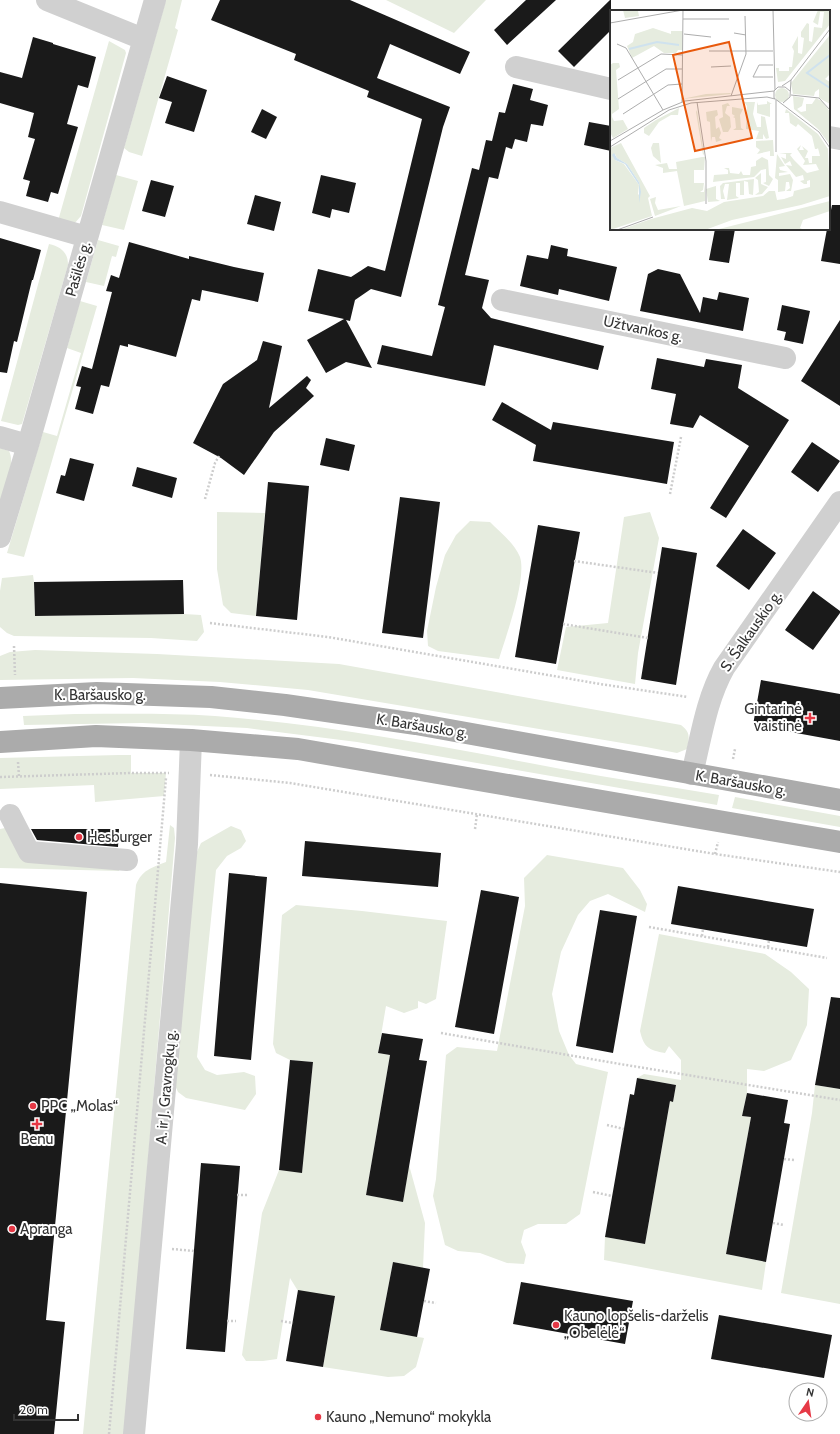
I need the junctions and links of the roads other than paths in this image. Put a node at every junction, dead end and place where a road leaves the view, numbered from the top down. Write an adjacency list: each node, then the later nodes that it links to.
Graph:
1 (47, 0): 3 (street)
2 (155, 0): 3 (street, Pašilės g.)
3 (144, 39): 9 (street, Pašilės g.)
4 (516, 67): 5 (street)
5 (610, 89)
6 (830, 137): 7 (street)
7 (840, 140)
8 (0, 212): 9 (street)
9 (87, 237): 13 (street, Pašilės g.)
10 (502, 300): 11 (street, Užtvankos g.)
11 (785, 358)
12 (0, 437): 13 (street)
13 (28, 445): 15 (street, Pašilės g.)
14 (840, 502): 19 (street, S. Šalkauskio g.)
15 (0, 537)
16 (0, 698): 19 (main road, K. Baršausko g.)
17 (191, 740): 18 (main road); 22 (main road); 24 (street, A. ir J. Gravrogkų g.)
18 (0, 742)
19 (692, 774): 20 (main road, K. Baršausko g.)
20 (840, 800)
21 (10, 814): 23 (street)
22 (840, 842)
23 (127, 860)
24 (134, 1434)

